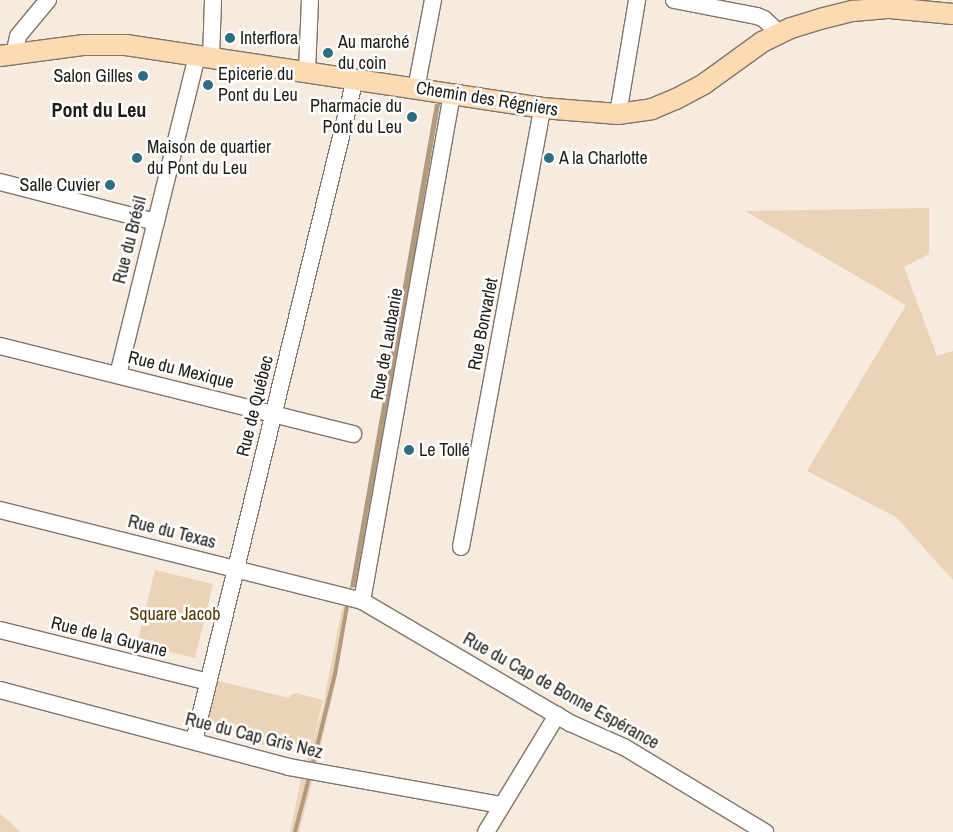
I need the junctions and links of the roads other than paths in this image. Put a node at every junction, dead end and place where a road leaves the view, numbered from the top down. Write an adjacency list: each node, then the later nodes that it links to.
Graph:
1 (48, 0): 9 (street)
2 (213, 0): 10 (street, Rue du Brésil)
3 (310, 0): 11 (street)
4 (433, 0): 13 (street)
5 (637, 0): 16 (street)
6 (674, 0): 8 (street)
7 (953, 14): 8 (main road, Chemin des Régniers)
8 (779, 33): 16 (main road, Chemin des Régniers)
9 (7, 55): 10 (main road, Chemin des Régniers)
10 (204, 57): 11 (main road, Chemin des Régniers); 18 (street, Rue du Brésil)
11 (307, 72): 12 (main road, Chemin des Régniers)
12 (355, 79): 13 (main road, Chemin des Régniers); 21 (street, Rue de Québec)
13 (416, 89): 14 (main road, Chemin des Régniers)
14 (452, 94): 15 (main road, Chemin des Régniers); 27 (street, Rue de Laubanie)
15 (542, 108): 16 (main road, Chemin des Régniers); 24 (street, Rue Bonvarlet)
16 (618, 114)
17 (0, 182): 18 (street)
18 (156, 222): 20 (street, Rue du Brésil)
19 (0, 346): 20 (street, Rue du Mexique)
20 (118, 375): 21 (street, Rue du Mexique)
21 (274, 414): 22 (street, Rue du Mexique); 25 (street, Rue de Québec)
22 (353, 434)
23 (0, 510): 25 (street, Rue du Texas)
24 (462, 547)
25 (236, 568): 26 (street, Rue du Texas); 29 (street, Rue de Québec)
26 (334, 592): 27 (street, Rue du Cap de Bonne Espérance)
27 (362, 600): 31 (street, Rue du Cap de Bonne Espérance)
28 (0, 630): 29 (street, Rue de la Guyane)
29 (209, 682): 32 (street, Rue de Québec)
30 (0, 690): 32 (street, Rue du Cap Gris Nez)
31 (557, 715): 33 (street); 35 (street, Rue du Cap de Bonne Espérance)
32 (194, 742): 33 (street, Rue du Cap Gris Nez)
33 (502, 806): 34 (street)
34 (486, 832)
35 (765, 832)

